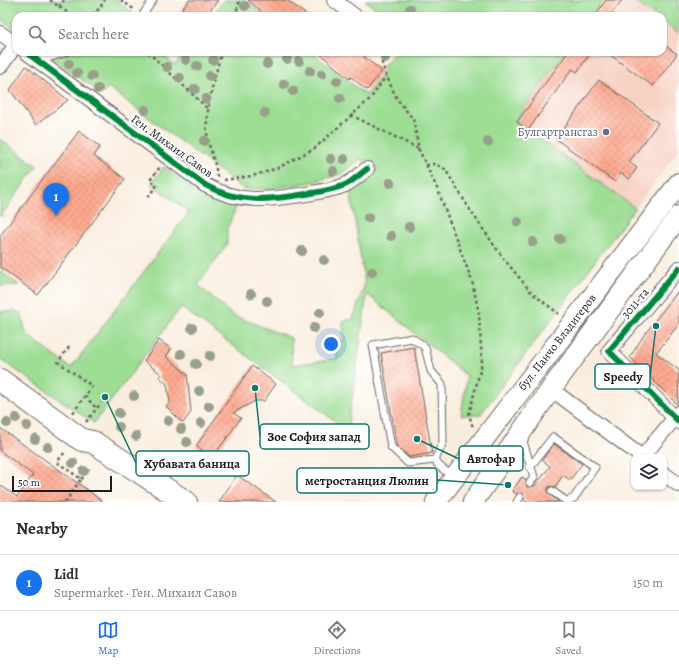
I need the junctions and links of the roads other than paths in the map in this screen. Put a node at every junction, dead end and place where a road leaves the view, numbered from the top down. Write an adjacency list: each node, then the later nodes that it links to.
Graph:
1 (153, 0): 3 (lane)
2 (334, 0): 4 (street)
3 (145, 12)
4 (350, 12)
5 (0, 33): 6 (street)
6 (12, 42)
7 (12, 50): 11 (street)
8 (31, 56): 10 (street, Ген. Михаил Савов)
9 (54, 56): 10 (lane)
10 (38, 61): 12 (street, Ген. Михаил Савов)
11 (0, 66)
12 (367, 169)
13 (679, 183): 26 (main road, бул. Панчо Владигеров)
14 (679, 216): 17 (main road, бул. Панчо Владигеров)
15 (679, 268): 18 (street, 3011-та)
16 (0, 380): 20 (main road)
17 (551, 389): 19 (main road, бул. Панчо Владигеров); 21 (street)
18 (678, 417): 22 (street)
19 (521, 432): 24 (lane); 33 (main road, бул. Панчо Владигеров)
20 (78, 438): 30 (main road); 31 (main road)
21 (638, 454)
22 (645, 454)
23 (435, 460): 23 (lane); 26 (lane)
24 (530, 468): 27 (lane); 34 (lane)
25 (667, 476): 28 (street)
26 (453, 477): 32 (main road, бул. Панчо Владигеров)
27 (534, 480)
28 (679, 485)
29 (553, 493): 34 (lane)
30 (159, 502)
31 (186, 502)
32 (436, 502)
33 (473, 502)
34 (566, 502)

